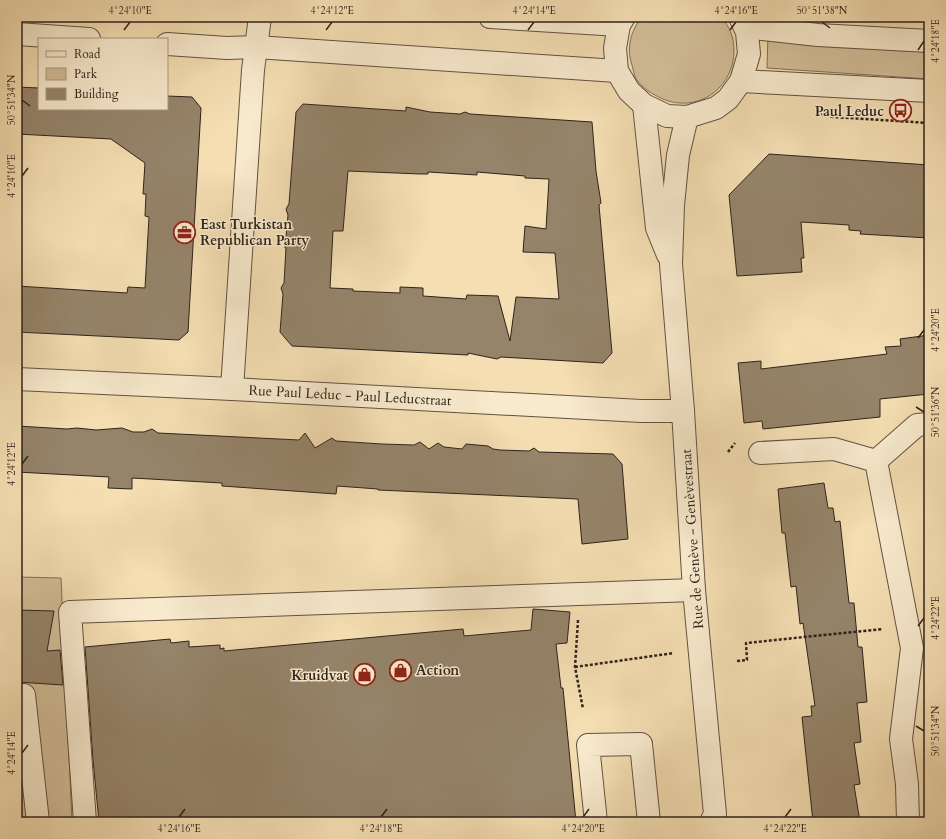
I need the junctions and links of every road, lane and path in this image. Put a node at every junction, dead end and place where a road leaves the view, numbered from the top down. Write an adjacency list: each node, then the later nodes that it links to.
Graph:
1 (260, 17): 9 (street)
2 (490, 17): 3 (street)
3 (621, 21): 10 (street)
4 (742, 22): 7 (street); 11 (street)
5 (17, 34): 6 (street)
6 (75, 38)
7 (929, 41)
8 (168, 44): 9 (street)
9 (256, 47): 10 (street); 17 (street)
10 (617, 70): 13 (street)
11 (741, 81): 12 (street); 14 (street)
12 (929, 91)
13 (644, 105): 14 (street); 15 (street, Rue de Genève - Genèvestraat)
14 (687, 117): 15 (street, Rue de Genève - Genèvestraat)
15 (671, 264): 18 (street, Rue de Genève - Genèvestraat)
16 (17, 379): 17 (street, Rue Paul Leduc - Paul Leducstraat)
17 (232, 389): 18 (street, Rue Paul Leduc - Paul Leducstraat)
18 (683, 411): 22 (street, Rue de Genève - Genèvestraat)
19 (929, 424): 21 (street)
20 (760, 453): 21 (street)
21 (876, 461): 24 (street)
22 (694, 590): 25 (street, Rue de Genève - Genèvestraat); 32 (street)
23 (578, 613): 27 (path)
24 (908, 627): 26 (path); 35 (street)
25 (700, 650): 27 (path); 30 (street, Rue de Genève - Genèvestraat)
26 (737, 661)
27 (575, 666): 29 (path)
28 (20, 695): 31 (street)
29 (583, 709)
30 (716, 819)
31 (38, 822)
32 (85, 822)
33 (596, 822): 34 (street)
34 (649, 822)
35 (908, 822)

